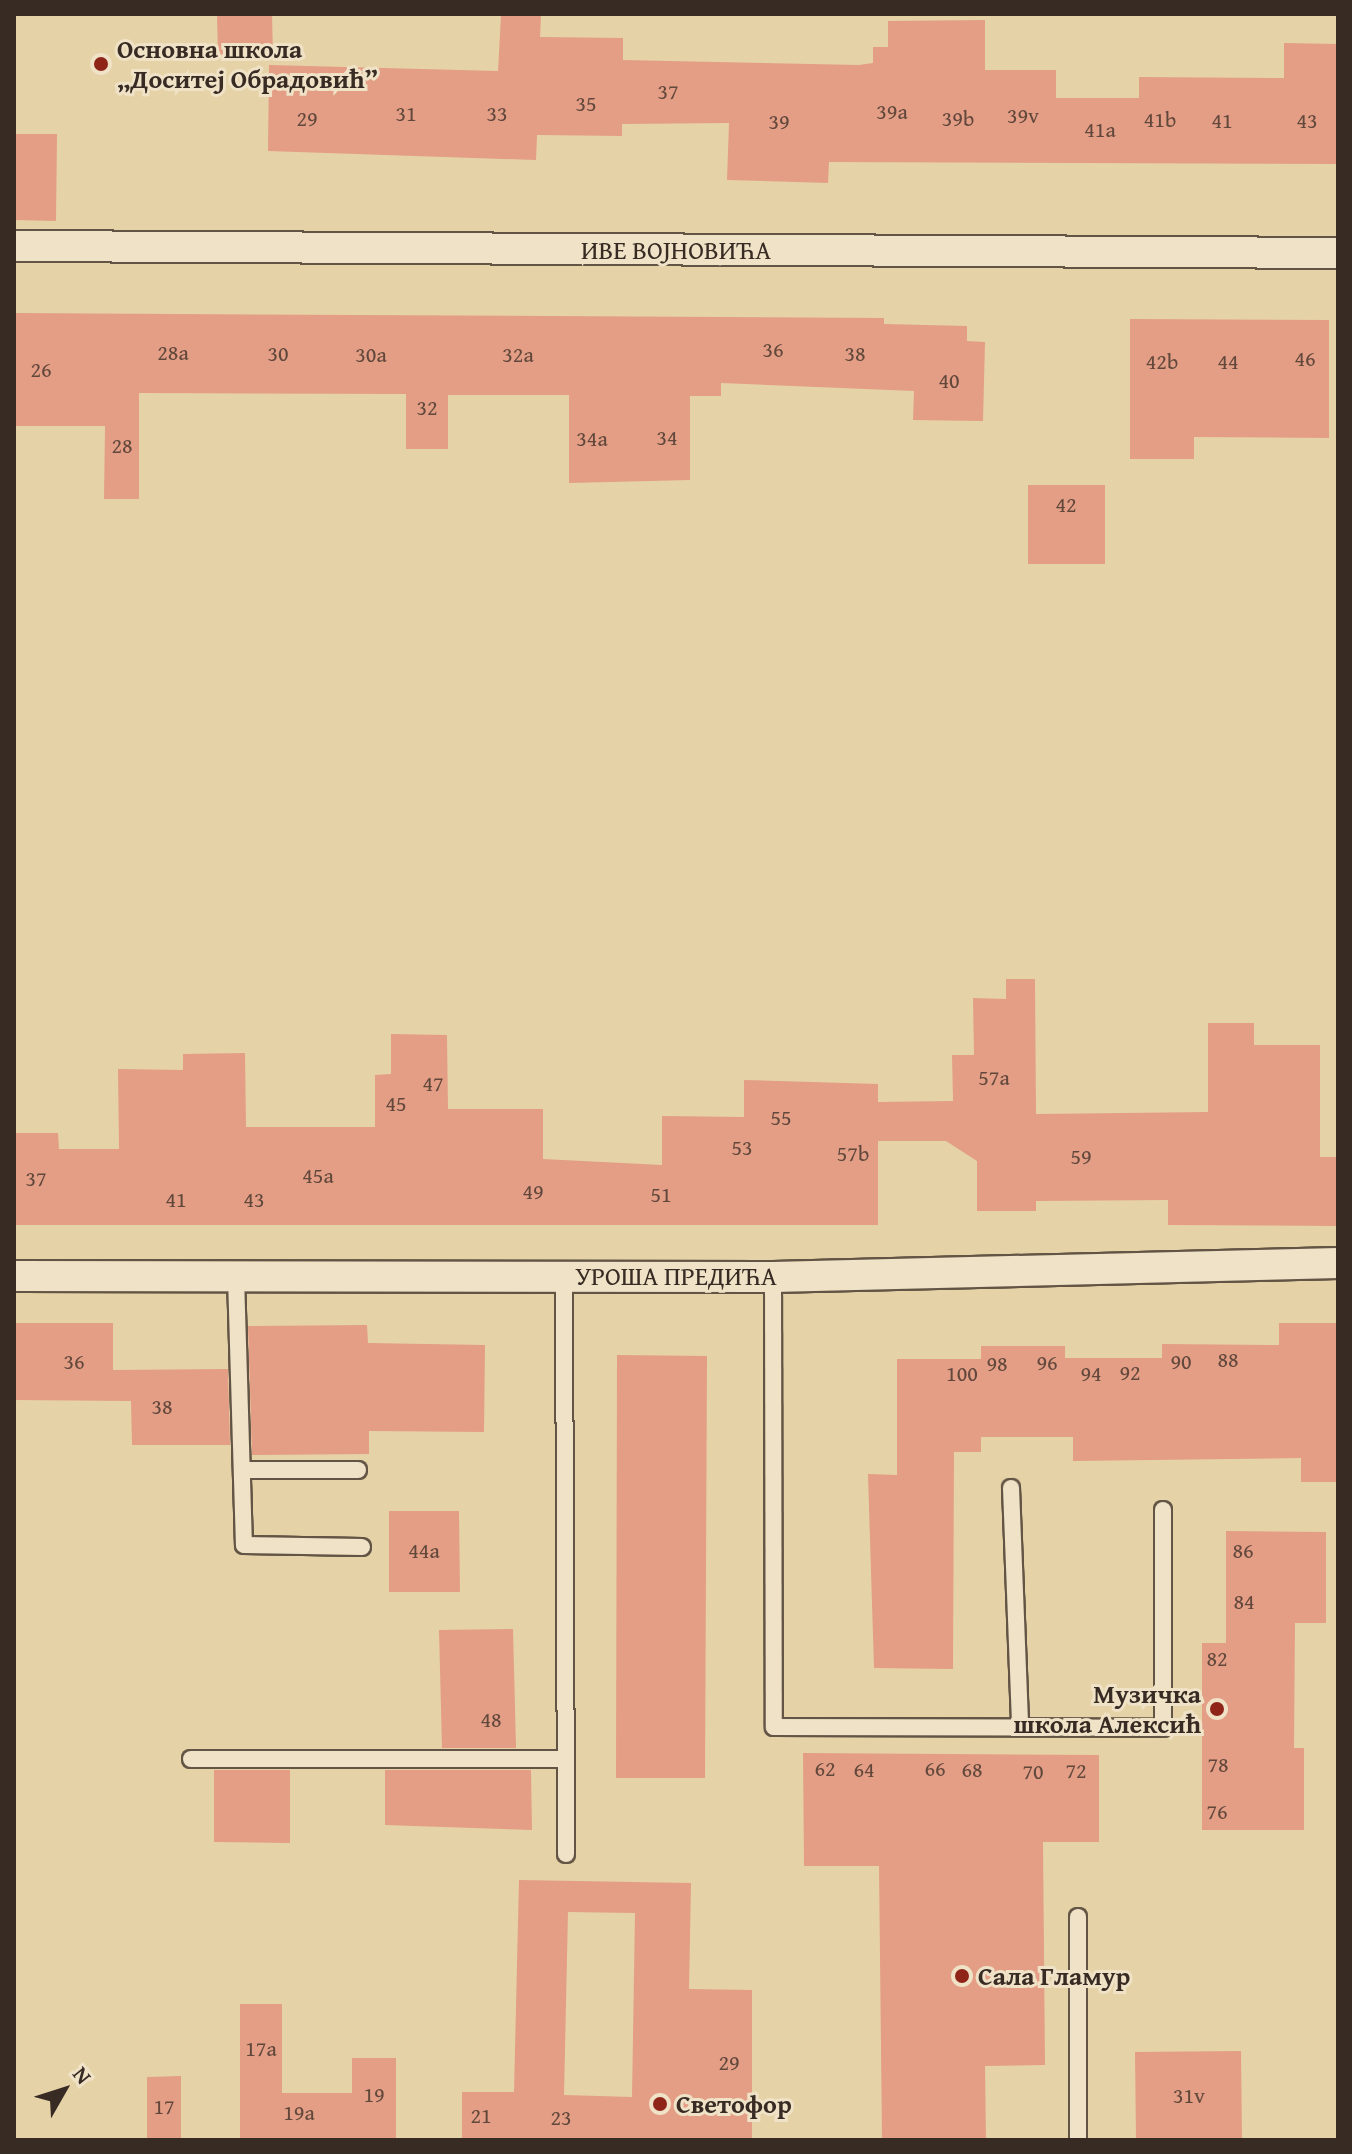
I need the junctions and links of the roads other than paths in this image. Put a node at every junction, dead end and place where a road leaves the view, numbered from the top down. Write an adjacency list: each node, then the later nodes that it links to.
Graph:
1 (14, 246): 2 (street, ИВЕ ВОЈНОВИЋА)
2 (1338, 253)
3 (1338, 1263): 7 (street, УРОША ПРЕДИЋА)
4 (14, 1276): 5 (street, УРОША ПРЕДИЋА)
5 (236, 1277): 6 (street, УРОША ПРЕДИЋА); 8 (lane)
6 (564, 1277): 7 (street, УРОША ПРЕДИЋА); 15 (lane)
7 (773, 1277): 13 (lane)
8 (242, 1470): 9 (lane); 12 (lane)
9 (358, 1470)
10 (1011, 1488): 13 (lane)
11 (1163, 1510): 13 (lane)
12 (362, 1547)
13 (1020, 1725)
14 (191, 1759): 15 (lane)
15 (566, 1759): 16 (lane)
16 (566, 1854)
17 (1078, 1917): 18 (lane)
18 (1078, 2140)

